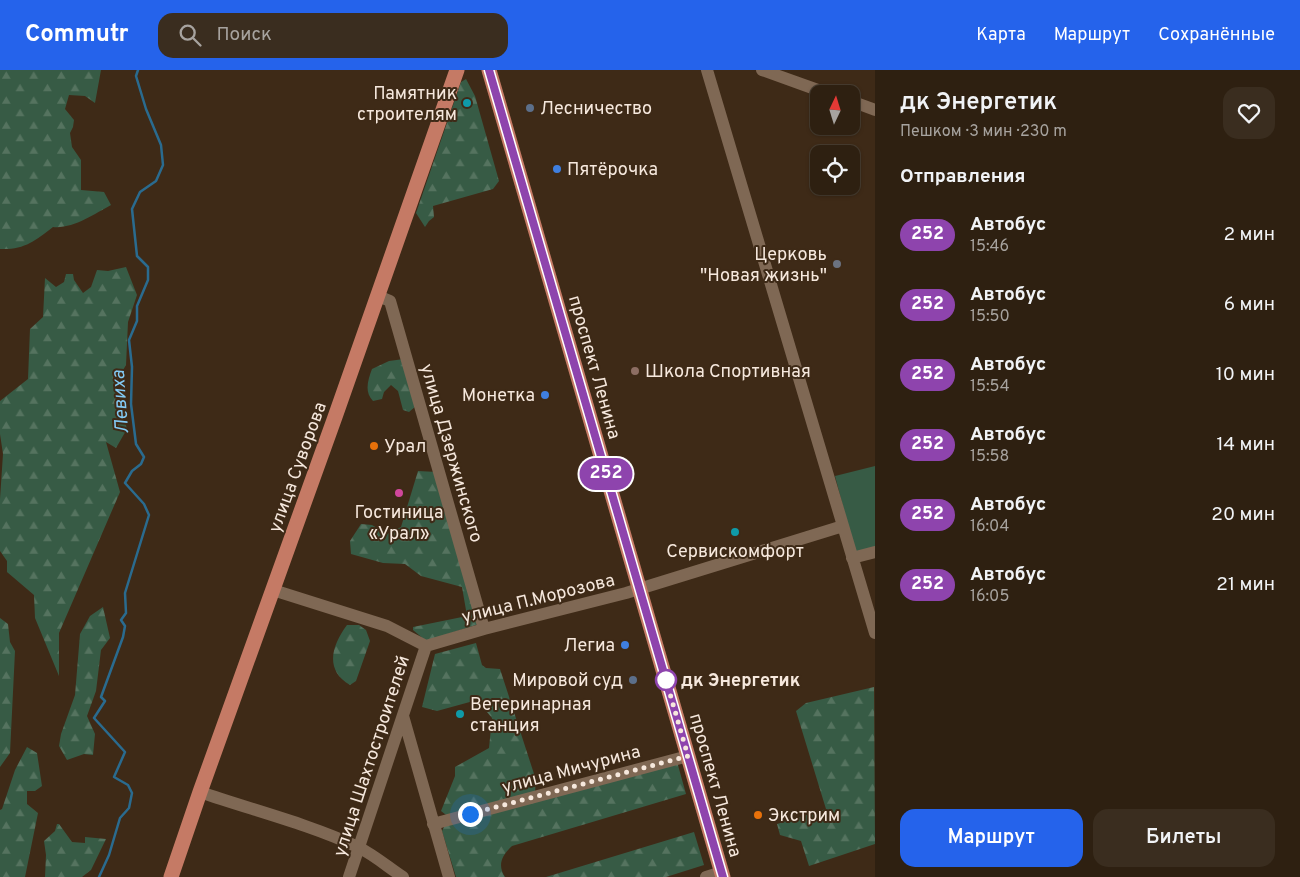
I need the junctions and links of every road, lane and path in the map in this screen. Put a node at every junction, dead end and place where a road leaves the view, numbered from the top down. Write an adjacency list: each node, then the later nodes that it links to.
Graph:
1 (457, 70): 8 (main road, улица Суворова)
2 (488, 70): 12 (main road, проспект Ленина)
3 (707, 70): 9 (street)
4 (762, 70): 5 (street)
5 (810, 87)
6 (860, 105): 7 (street)
7 (875, 110)
8 (378, 296): 13 (main road, улица Суворова); 14 (street, улица Дзержинского)
9 (843, 526): 11 (street); 12 (street, улица П.Морозова)
10 (875, 552): 11 (street)
11 (852, 558): 15 (street)
12 (640, 589): 14 (street, улица П.Морозова); 18 (main road, проспект Ленина)
13 (273, 590): 16 (street); 19 (main road, улица Суворова)
14 (484, 629): 16 (street, улица П.Морозова)
15 (875, 633)
16 (426, 646): 17 (street, улица Шахтостроителей)
17 (403, 716): 20 (street); 21 (street, улица Шахтостроителей)
18 (688, 756): 20 (street, улица Мичурина); 22 (main road, проспект Ленина)
19 (200, 792): 21 (street); 23 (main road, улица Суворова)
20 (433, 824): 26 (street)
21 (360, 848): 24 (street, улица Шахтостроителей); 25 (street)
22 (723, 875): 27 (street)
23 (171, 877)
24 (349, 877)
25 (403, 877)
26 (449, 877)
27 (706, 877)

